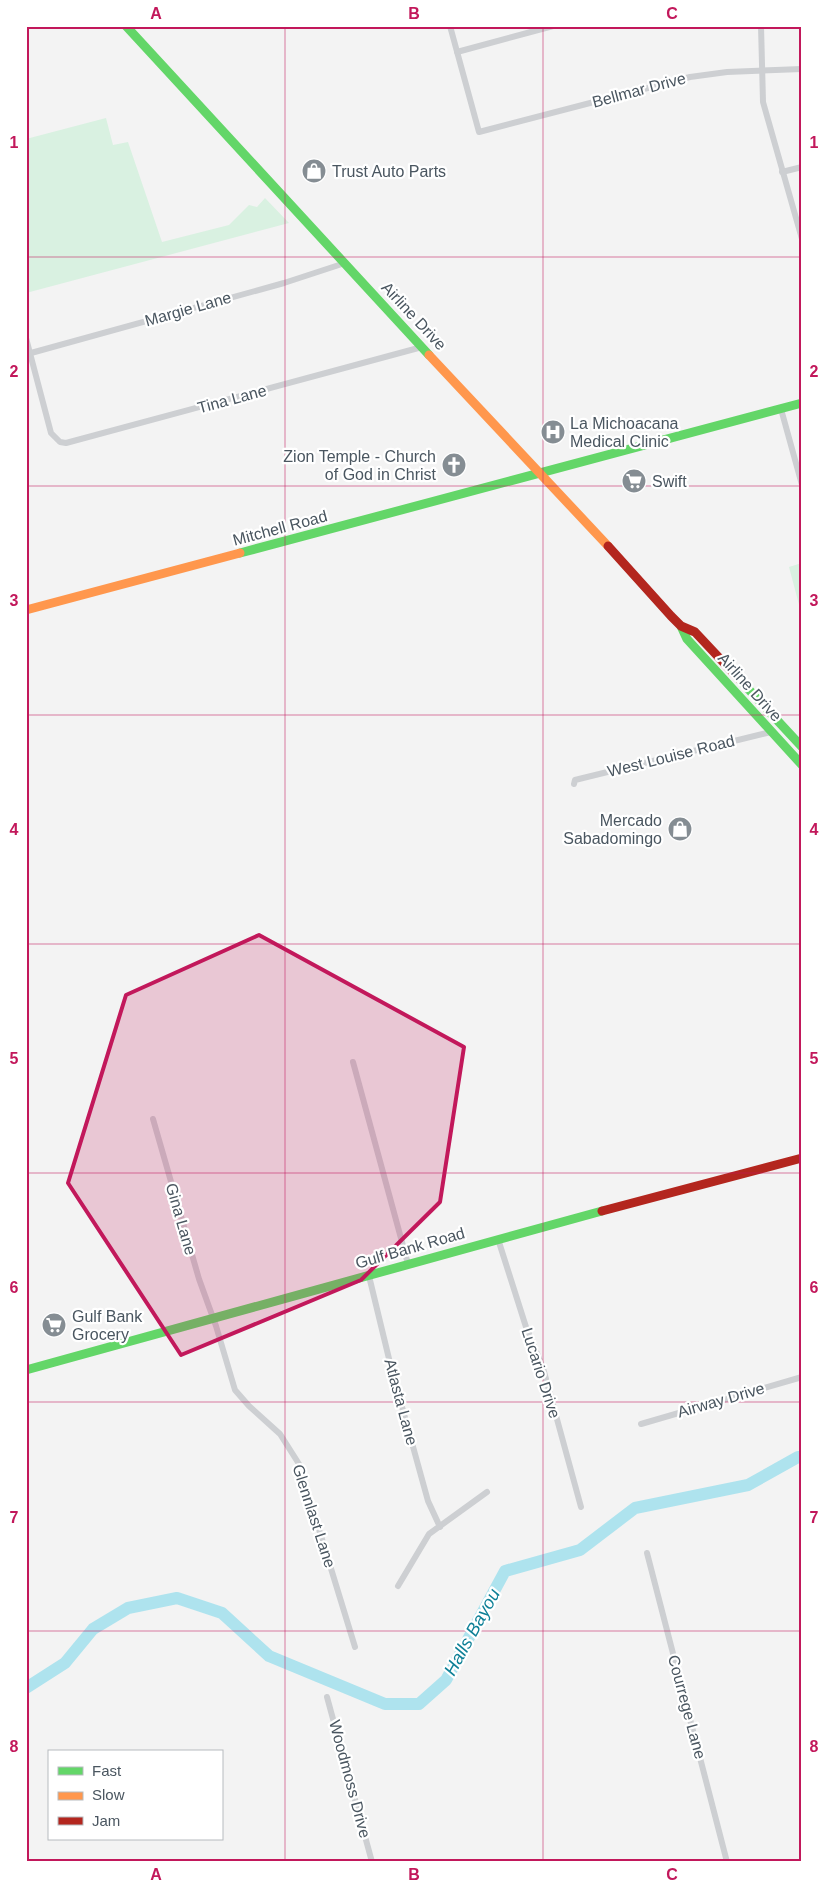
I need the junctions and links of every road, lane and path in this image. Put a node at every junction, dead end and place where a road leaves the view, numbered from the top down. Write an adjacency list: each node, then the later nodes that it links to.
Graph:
1 (126, 26): 11 (main road, Airline Drive)
2 (450, 26): 5 (street)
3 (553, 26): 5 (street)
4 (760, 26): 7 (street)
5 (457, 52): 7 (street, Bellmar Drive)
6 (802, 69): 7 (street, Bellmar Drive)
7 (761, 72): 9 (street)
8 (802, 167): 9 (street)
9 (782, 172): 10 (street)
10 (802, 239)
11 (345, 263): 13 (main road, Airline Drive); 14 (street, Margie Lane)
12 (26, 338): 14 (street)
13 (422, 347): 14 (street, Tina Lane); 17 (main road, Airline Drive)
14 (31, 353)
15 (802, 403): 16 (main road, Mitchell Road)
16 (781, 409): 17 (main road, Mitchell Road); 18 (street)
17 (541, 473): 19 (main road, Mitchell Road); 20 (main road, Airline Drive)
18 (802, 485)
19 (26, 610)
20 (681, 626): 21 (main road, Airline Drive); 22 (main road, Airline Drive)
21 (773, 715): 22 (main road); 23 (main road, Airline Drive)
22 (771, 732): 24 (main road, Airline Drive); 25 (street, West Louise Road)
23 (802, 747)
24 (802, 765)
25 (574, 784)
26 (353, 1062): 30 (street)
27 (153, 1119): 32 (street, Gina Lane)
28 (802, 1158): 29 (main road, Gulf Bank Road)
29 (498, 1239): 30 (main road, Gulf Bank Road); 37 (street, Lucario Drive)
30 (408, 1264): 31 (main road, Gulf Bank Road)
31 (369, 1276): 32 (main road, Gulf Bank Road); 38 (street, Atlasta Lane)
32 (213, 1319): 33 (main road, Gulf Bank Road); 41 (street, Glennlast Lane)
33 (26, 1370)
34 (802, 1377): 35 (street, Airway Drive)
35 (641, 1424)
36 (487, 1492): 38 (street)
37 (581, 1507)
38 (440, 1526): 40 (street)
39 (647, 1553): 44 (street, Courrege Lane)
40 (398, 1586)
41 (355, 1647)
42 (327, 1697): 43 (street, Woodmoss Drive)
43 (372, 1862)
44 (727, 1862)

